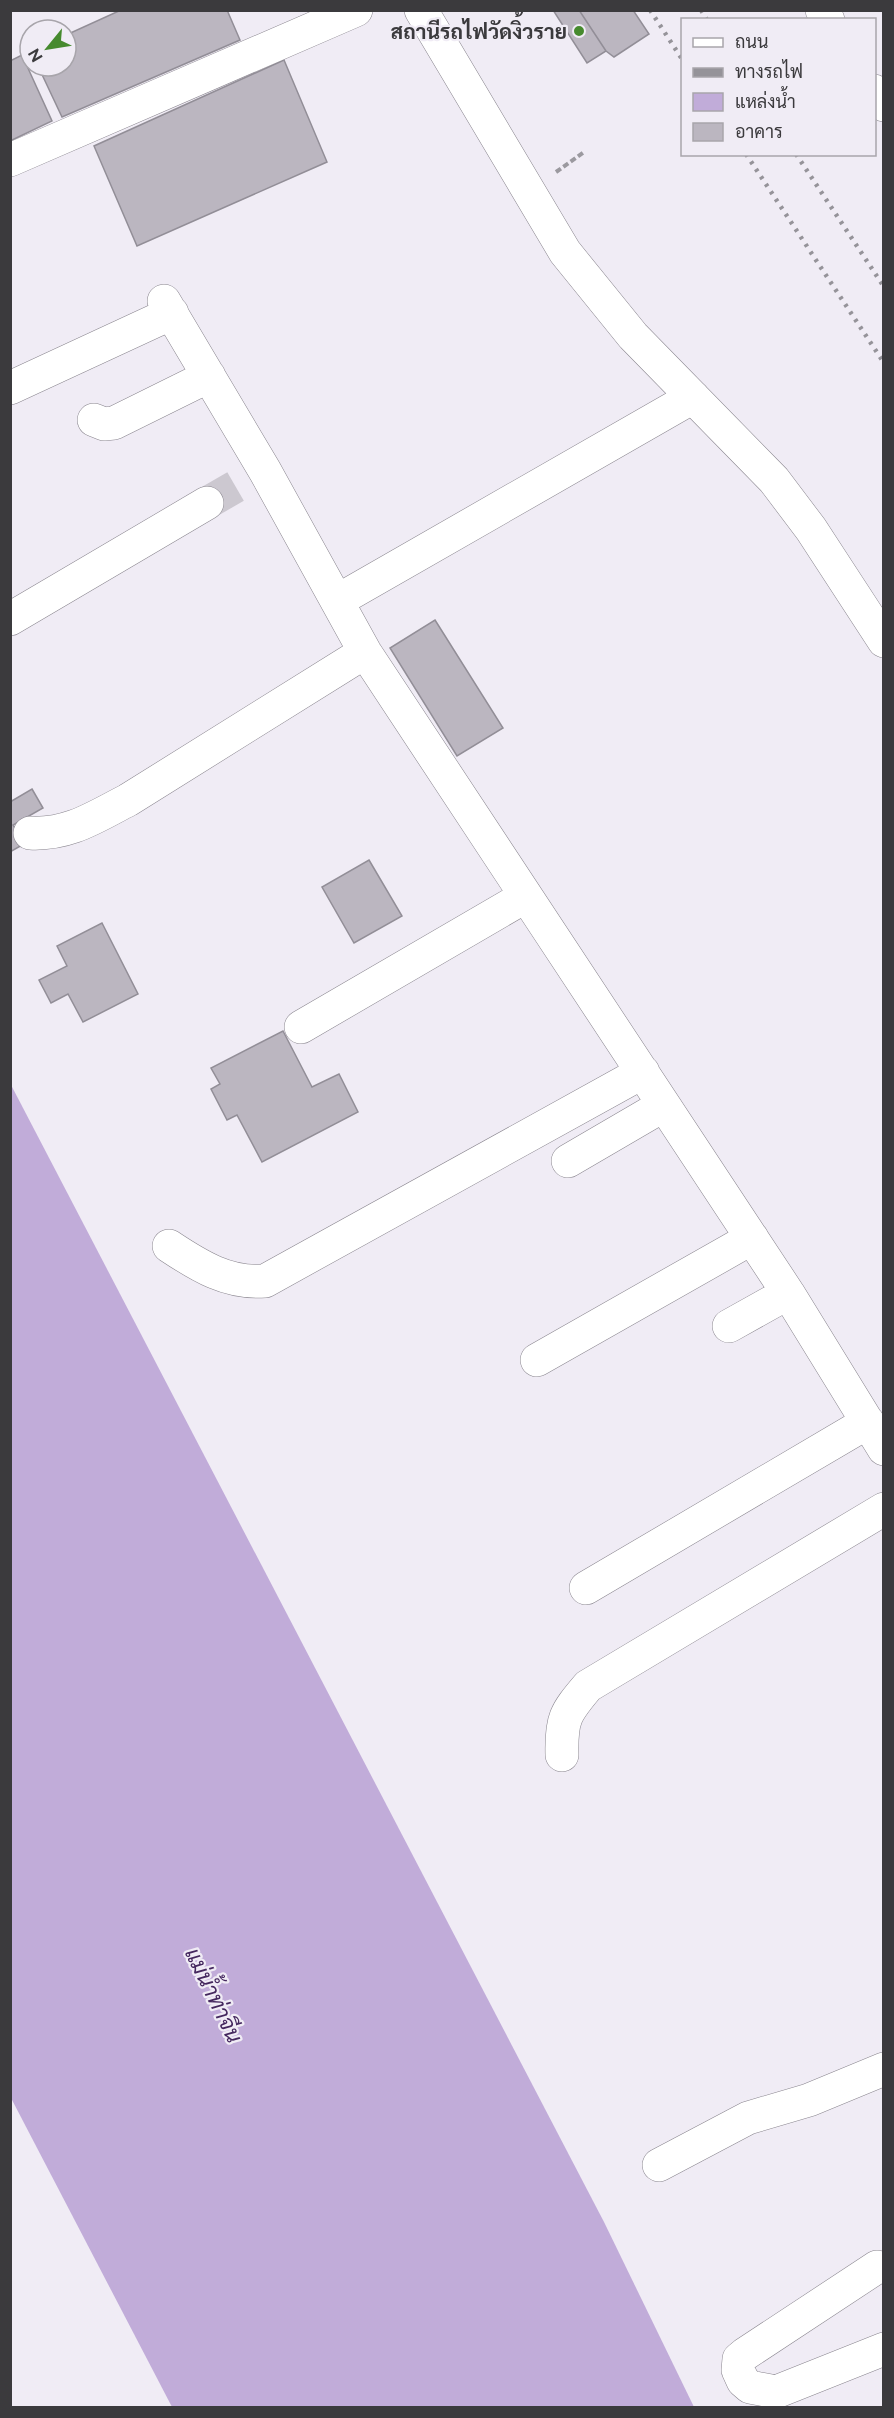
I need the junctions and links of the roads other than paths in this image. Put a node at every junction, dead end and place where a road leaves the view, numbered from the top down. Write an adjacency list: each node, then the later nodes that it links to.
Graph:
1 (356, 10): 3 (street)
2 (421, 10): 6 (street)
3 (10, 160)
4 (209, 376): 5 (street); 7 (street); 9 (street)
5 (10, 388)
6 (693, 398): 9 (street); 11 (street)
7 (94, 420)
8 (207, 503): 10 (street)
9 (337, 601): 12 (street)
10 (10, 619)
11 (884, 641)
12 (365, 652): 13 (street); 14 (street)
13 (30, 833)
14 (526, 896): 15 (street); 16 (street)
15 (301, 1028)
16 (643, 1072): 17 (street); 20 (street)
17 (664, 1105): 18 (street); 19 (street)
18 (568, 1161)
19 (752, 1238): 21 (street); 23 (street)
20 (169, 1246)
21 (788, 1293): 22 (street); 24 (street)
22 (729, 1326)
23 (537, 1360)
24 (876, 1436): 26 (street)
25 (884, 1509): 27 (street)
26 (586, 1588)
27 (562, 1755)
28 (884, 2069): 29 (street)
29 (659, 2166)
30 (877, 2267): 31 (street)
31 (884, 2349)

